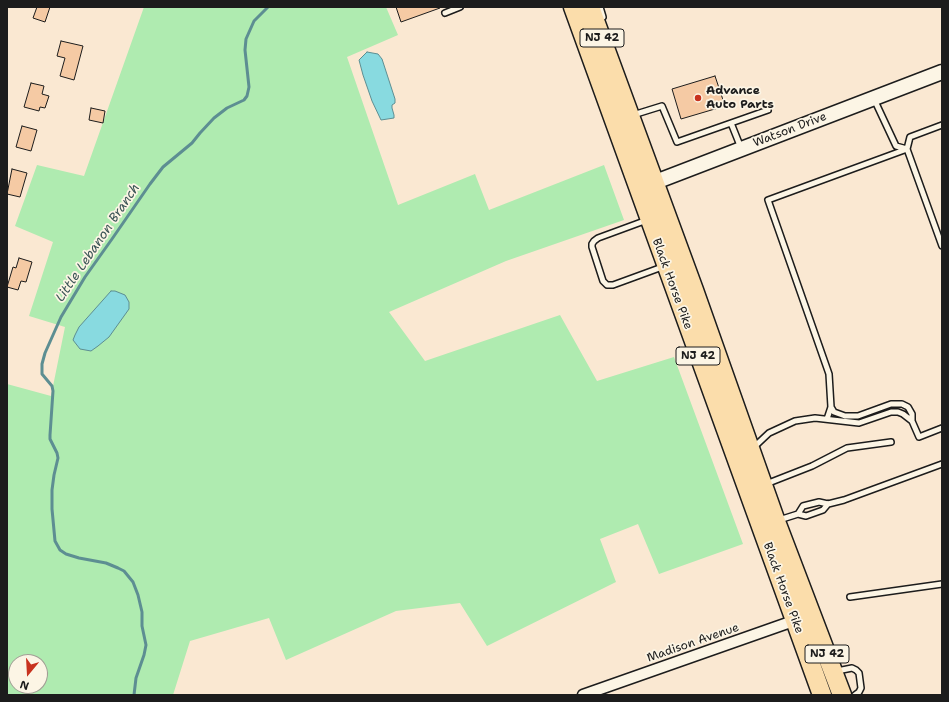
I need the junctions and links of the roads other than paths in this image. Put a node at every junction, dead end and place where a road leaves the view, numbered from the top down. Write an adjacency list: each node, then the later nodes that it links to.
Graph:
1 (460, 7): 5 (lane)
2 (573, 7): 16 (highway, Black Horse Pike / NJ 42)
3 (590, 7): 10 (highway, Black Horse Pike / NJ 42)
4 (600, 7): 6 (lane)
5 (445, 12)
6 (604, 21)
7 (942, 72): 8 (street, Watson Drive)
8 (873, 98): 13 (street, Watson Drive); 14 (lane)
9 (768, 110): 11 (lane)
10 (630, 116): 11 (lane); 15 (highway, Black Horse Pike / NJ 42)
11 (731, 123): 13 (lane)
12 (942, 125): 14 (lane)
13 (741, 149): 15 (street, Watson Drive)
14 (906, 149): 18 (lane); 20 (lane)
15 (655, 182): 16 (street, Watson Drive); 25 (highway, Black Horse Pike / NJ 42)
16 (638, 189): 17 (highway, Black Horse Pike / NJ 42)
17 (649, 219): 19 (highway, Black Horse Pike / NJ 42); 19 (lane)
18 (942, 246)
19 (666, 266): 30 (highway, Black Horse Pike / NJ 42)
20 (830, 407): 21 (lane); 22 (lane)
21 (827, 419): 22 (lane); 25 (lane)
22 (912, 421): 23 (lane)
23 (942, 428)
24 (891, 442): 27 (lane)
25 (751, 450): 27 (highway, Black Horse Pike / NJ 42)
26 (942, 464): 28 (lane)
27 (764, 485): 30 (highway, Black Horse Pike / NJ 42)
28 (828, 504): 29 (lane); 29 (lane)
29 (798, 514): 30 (lane)
30 (770, 521): 33 (highway, Black Horse Pike / NJ 42); 34 (highway, Black Horse Pike / NJ 42)
31 (942, 584): 32 (lane)
32 (850, 597)
33 (812, 613): 34 (street, Madison Avenue); 35 (highway, Black Horse Pike / NJ 42)
34 (794, 621): 36 (street, Madison Avenue); 37 (highway, Black Horse Pike / NJ 42)
35 (833, 671): 38 (highway, Black Horse Pike / NJ 42); 39 (lane)
36 (583, 695)
37 (822, 695)
38 (842, 695)
39 (855, 695)

